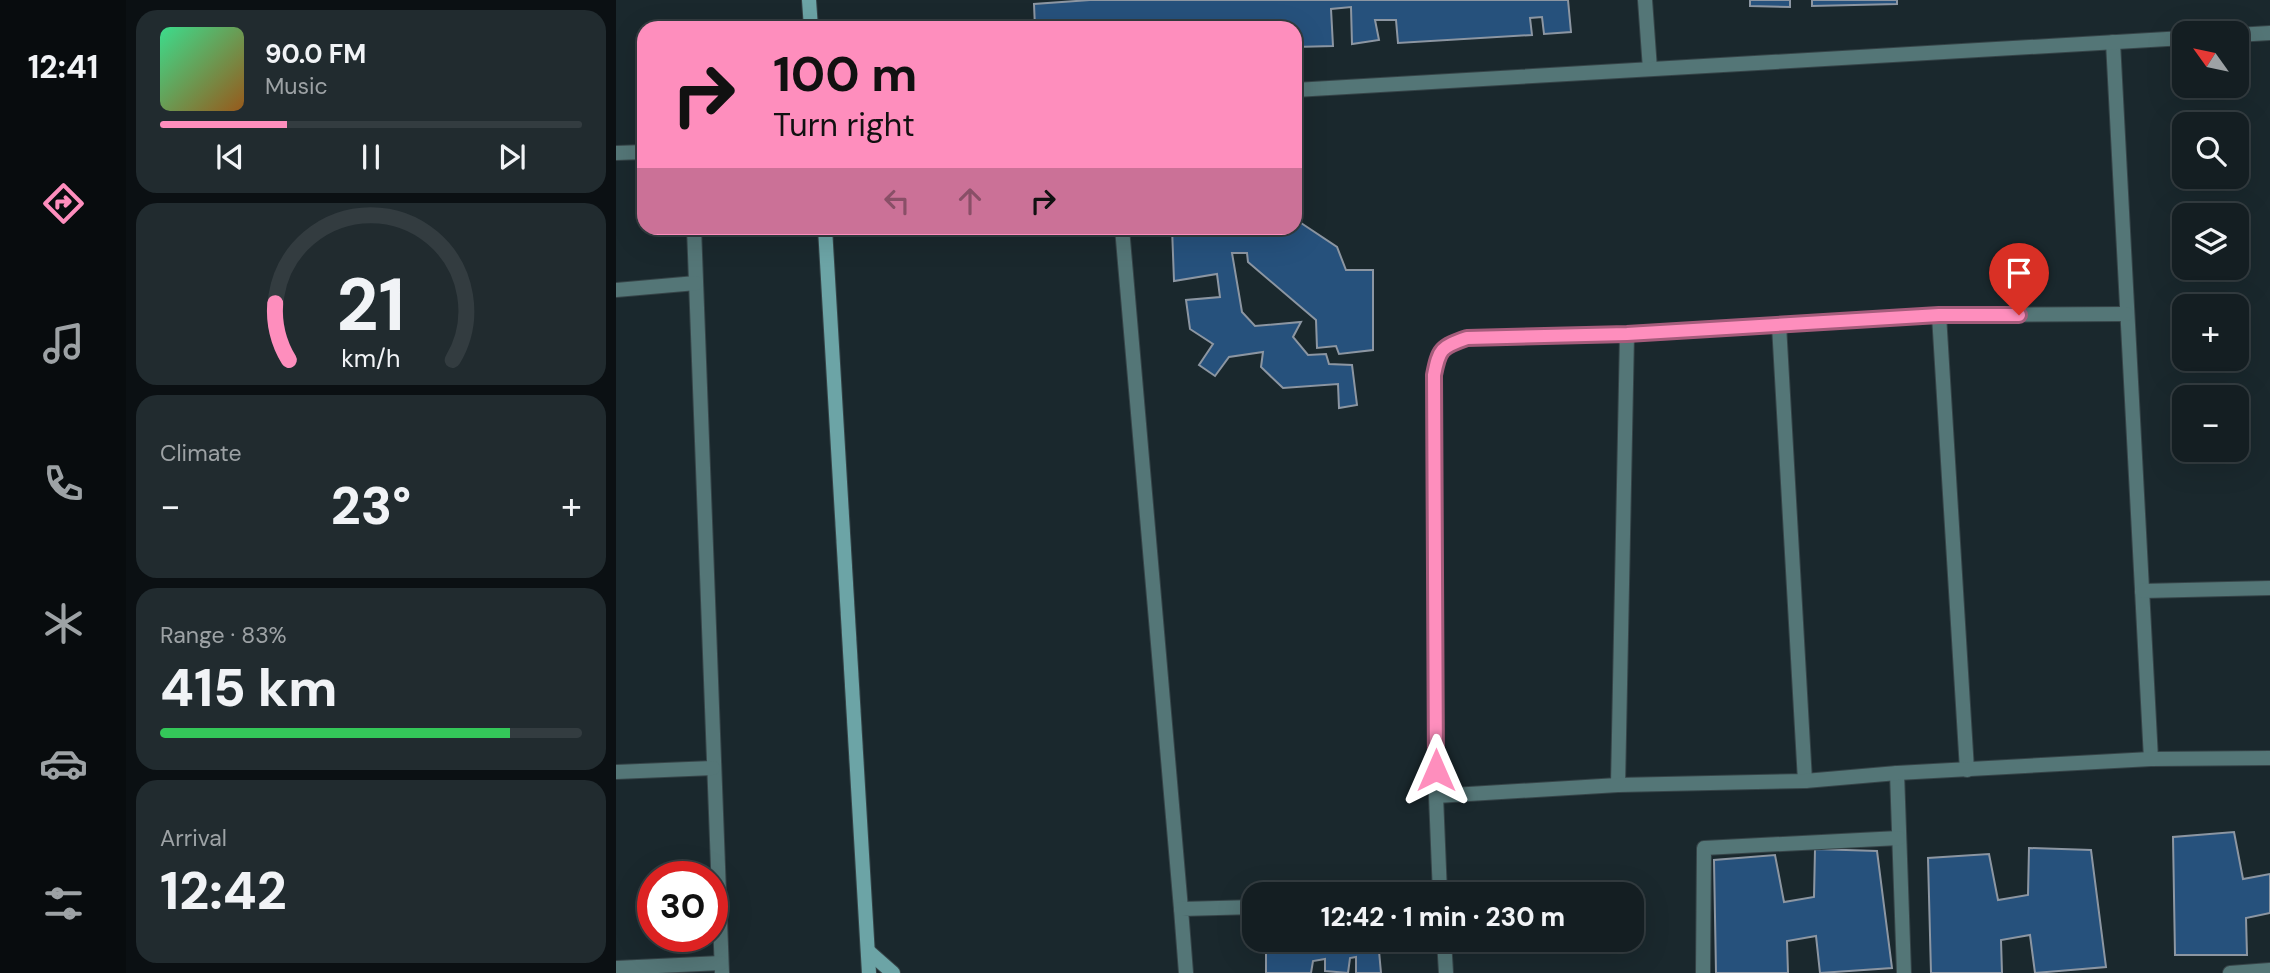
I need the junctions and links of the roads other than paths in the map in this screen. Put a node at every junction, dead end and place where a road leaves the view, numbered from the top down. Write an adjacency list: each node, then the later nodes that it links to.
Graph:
1 (809, 0): 3 (street)
2 (1645, 0): 8 (street)
3 (810, 21)
4 (2270, 33): 5 (street)
5 (2249, 34)
6 (2172, 39): 7 (street)
7 (2113, 42): 8 (street); 17 (street)
8 (1650, 69): 9 (street)
9 (1302, 90)
10 (637, 152): 11 (street)
11 (616, 153)
12 (694, 235): 15 (street)
13 (824, 235): 36 (street)
14 (1123, 235): 35 (street)
15 (696, 283): 16 (street); 25 (street)
16 (616, 290)
17 (2126, 314): 18 (street); 22 (street)
18 (1939, 315): 19 (street); 26 (street)
19 (1779, 325): 20 (street); 29 (street)
20 (1627, 334): 30 (street); 31 (street)
21 (2270, 588): 22 (street)
22 (2143, 591): 23 (street)
23 (2151, 758): 24 (street); 26 (street)
24 (2270, 758)
25 (713, 768): 27 (street); 39 (street)
26 (1967, 770): 28 (street)
27 (616, 772)
28 (1897, 773): 29 (street); 32 (street)
29 (1805, 781): 30 (street)
30 (1618, 785): 31 (street)
31 (1436, 796): 33 (street)
32 (1899, 838): 45 (street); 46 (street)
33 (1440, 882)
34 (1242, 907): 35 (street)
35 (1181, 909): 43 (street)
36 (868, 951): 41 (street); 42 (street)
37 (1445, 952): 44 (street)
38 (616, 968): 39 (street)
39 (722, 968)
40 (2270, 970): 47 (street)
41 (869, 973)
42 (893, 973)
43 (1186, 973)
44 (1446, 973)
45 (1703, 973)
46 (1904, 973)
47 (2230, 973)

